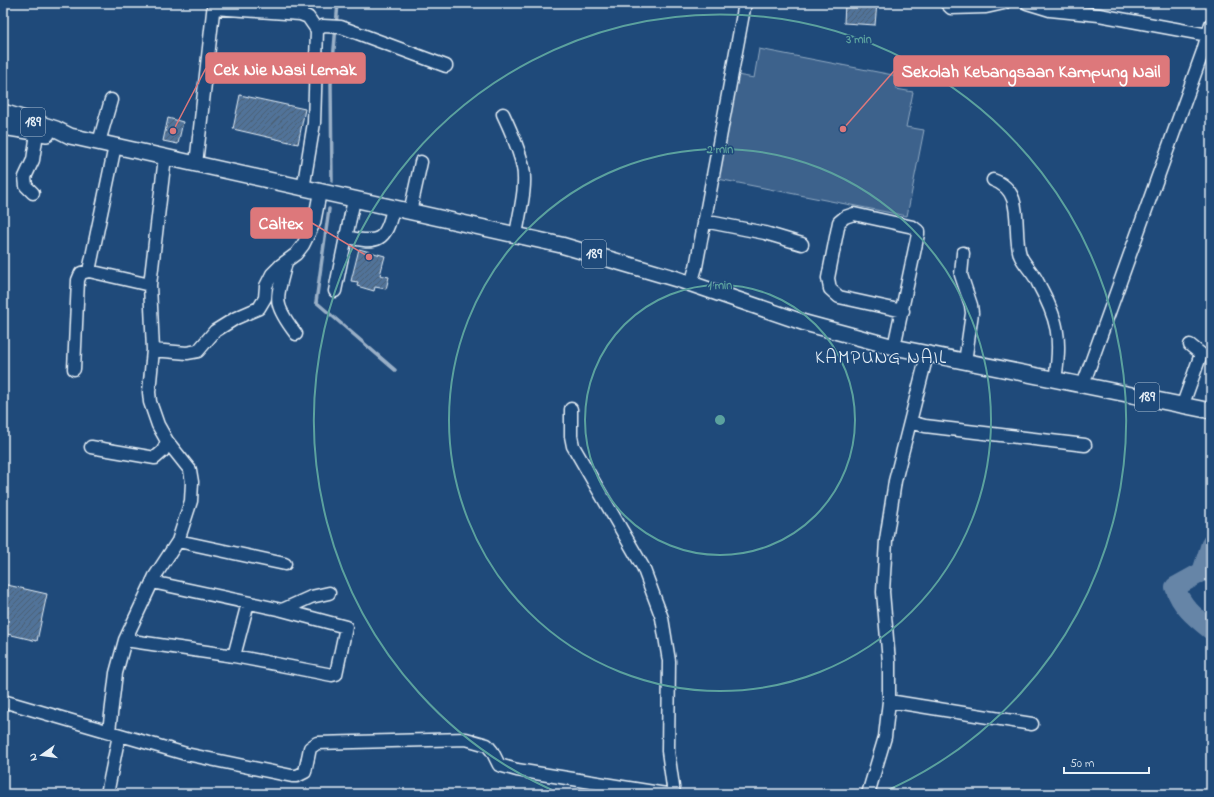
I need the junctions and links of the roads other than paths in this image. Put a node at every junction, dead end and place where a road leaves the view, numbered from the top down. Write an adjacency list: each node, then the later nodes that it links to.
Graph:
1 (745, 3): 27 (street)
2 (946, 3): 3 (street)
3 (1004, 3)
4 (1027, 3): 6 (street)
5 (213, 5): 7 (street); 19 (street)
6 (1209, 29): 46 (street)
7 (317, 30): 8 (street); 21 (street)
8 (446, 66)
9 (111, 100): 15 (street)
10 (3, 112): 14 (main road, 189)
11 (504, 114): 28 (street)
12 (3, 127): 13 (main road, 189)
13 (37, 133): 14 (main road, 189); 23 (street)
14 (70, 136): 15 (main road, 189)
15 (99, 142): 16 (main road, 189)
16 (115, 146): 17 (main road, 189); 33 (street)
17 (165, 157): 19 (main road, 189); 35 (street)
18 (420, 162): 26 (street)
19 (196, 164): 21 (main road, 189)
20 (993, 180): 45 (street)
21 (303, 189): 22 (main road, 189)
22 (320, 192): 24 (main road, 189); 32 (street)
23 (33, 193)
24 (354, 200): 25 (main road, 189); 29 (street)
25 (393, 208): 26 (main road, 189); 29 (street)
26 (410, 212): 28 (main road, 189)
27 (704, 220): 30 (street); 34 (street)
28 (516, 235): 34 (main road, 189)
29 (346, 237): 36 (street)
30 (802, 244)
31 (963, 253): 43 (street)
32 (286, 262): 38 (street); 41 (street)
33 (90, 271): 35 (street); 44 (street)
34 (691, 284): 40 (main road, 189)
35 (150, 285): 41 (street)
36 (335, 291)
37 (903, 310): 37 (street); 40 (street)
38 (296, 334)
39 (1190, 345): 47 (street)
40 (894, 347): 42 (main road, 189)
41 (153, 350): 51 (street)
42 (927, 355): 43 (main road, 189); 50 (street)
43 (965, 362): 45 (main road, 189)
44 (74, 369)
45 (1055, 379): 46 (main road, 189)
46 (1083, 385): 47 (main road, 189)
47 (1183, 404): 49 (main road, 189)
48 (571, 409): 68 (street)
49 (1211, 411)
50 (910, 422): 52 (street); 63 (street)
51 (167, 441): 53 (street); 54 (street)
52 (1085, 445)
53 (91, 447)
54 (178, 540): 55 (street); 56 (street)
55 (285, 564)
56 (152, 582): 58 (street); 60 (street)
57 (329, 593): 59 (street)
58 (248, 603): 59 (street); 61 (street)
59 (282, 610): 61 (street)
60 (125, 640): 61 (street); 65 (street)
61 (234, 656)
62 (3, 701): 65 (street)
63 (889, 701): 64 (street); 69 (street)
64 (1032, 724)
65 (114, 733): 66 (street); 67 (street)
66 (107, 794)
67 (666, 794)
68 (674, 794)
69 (868, 794)

